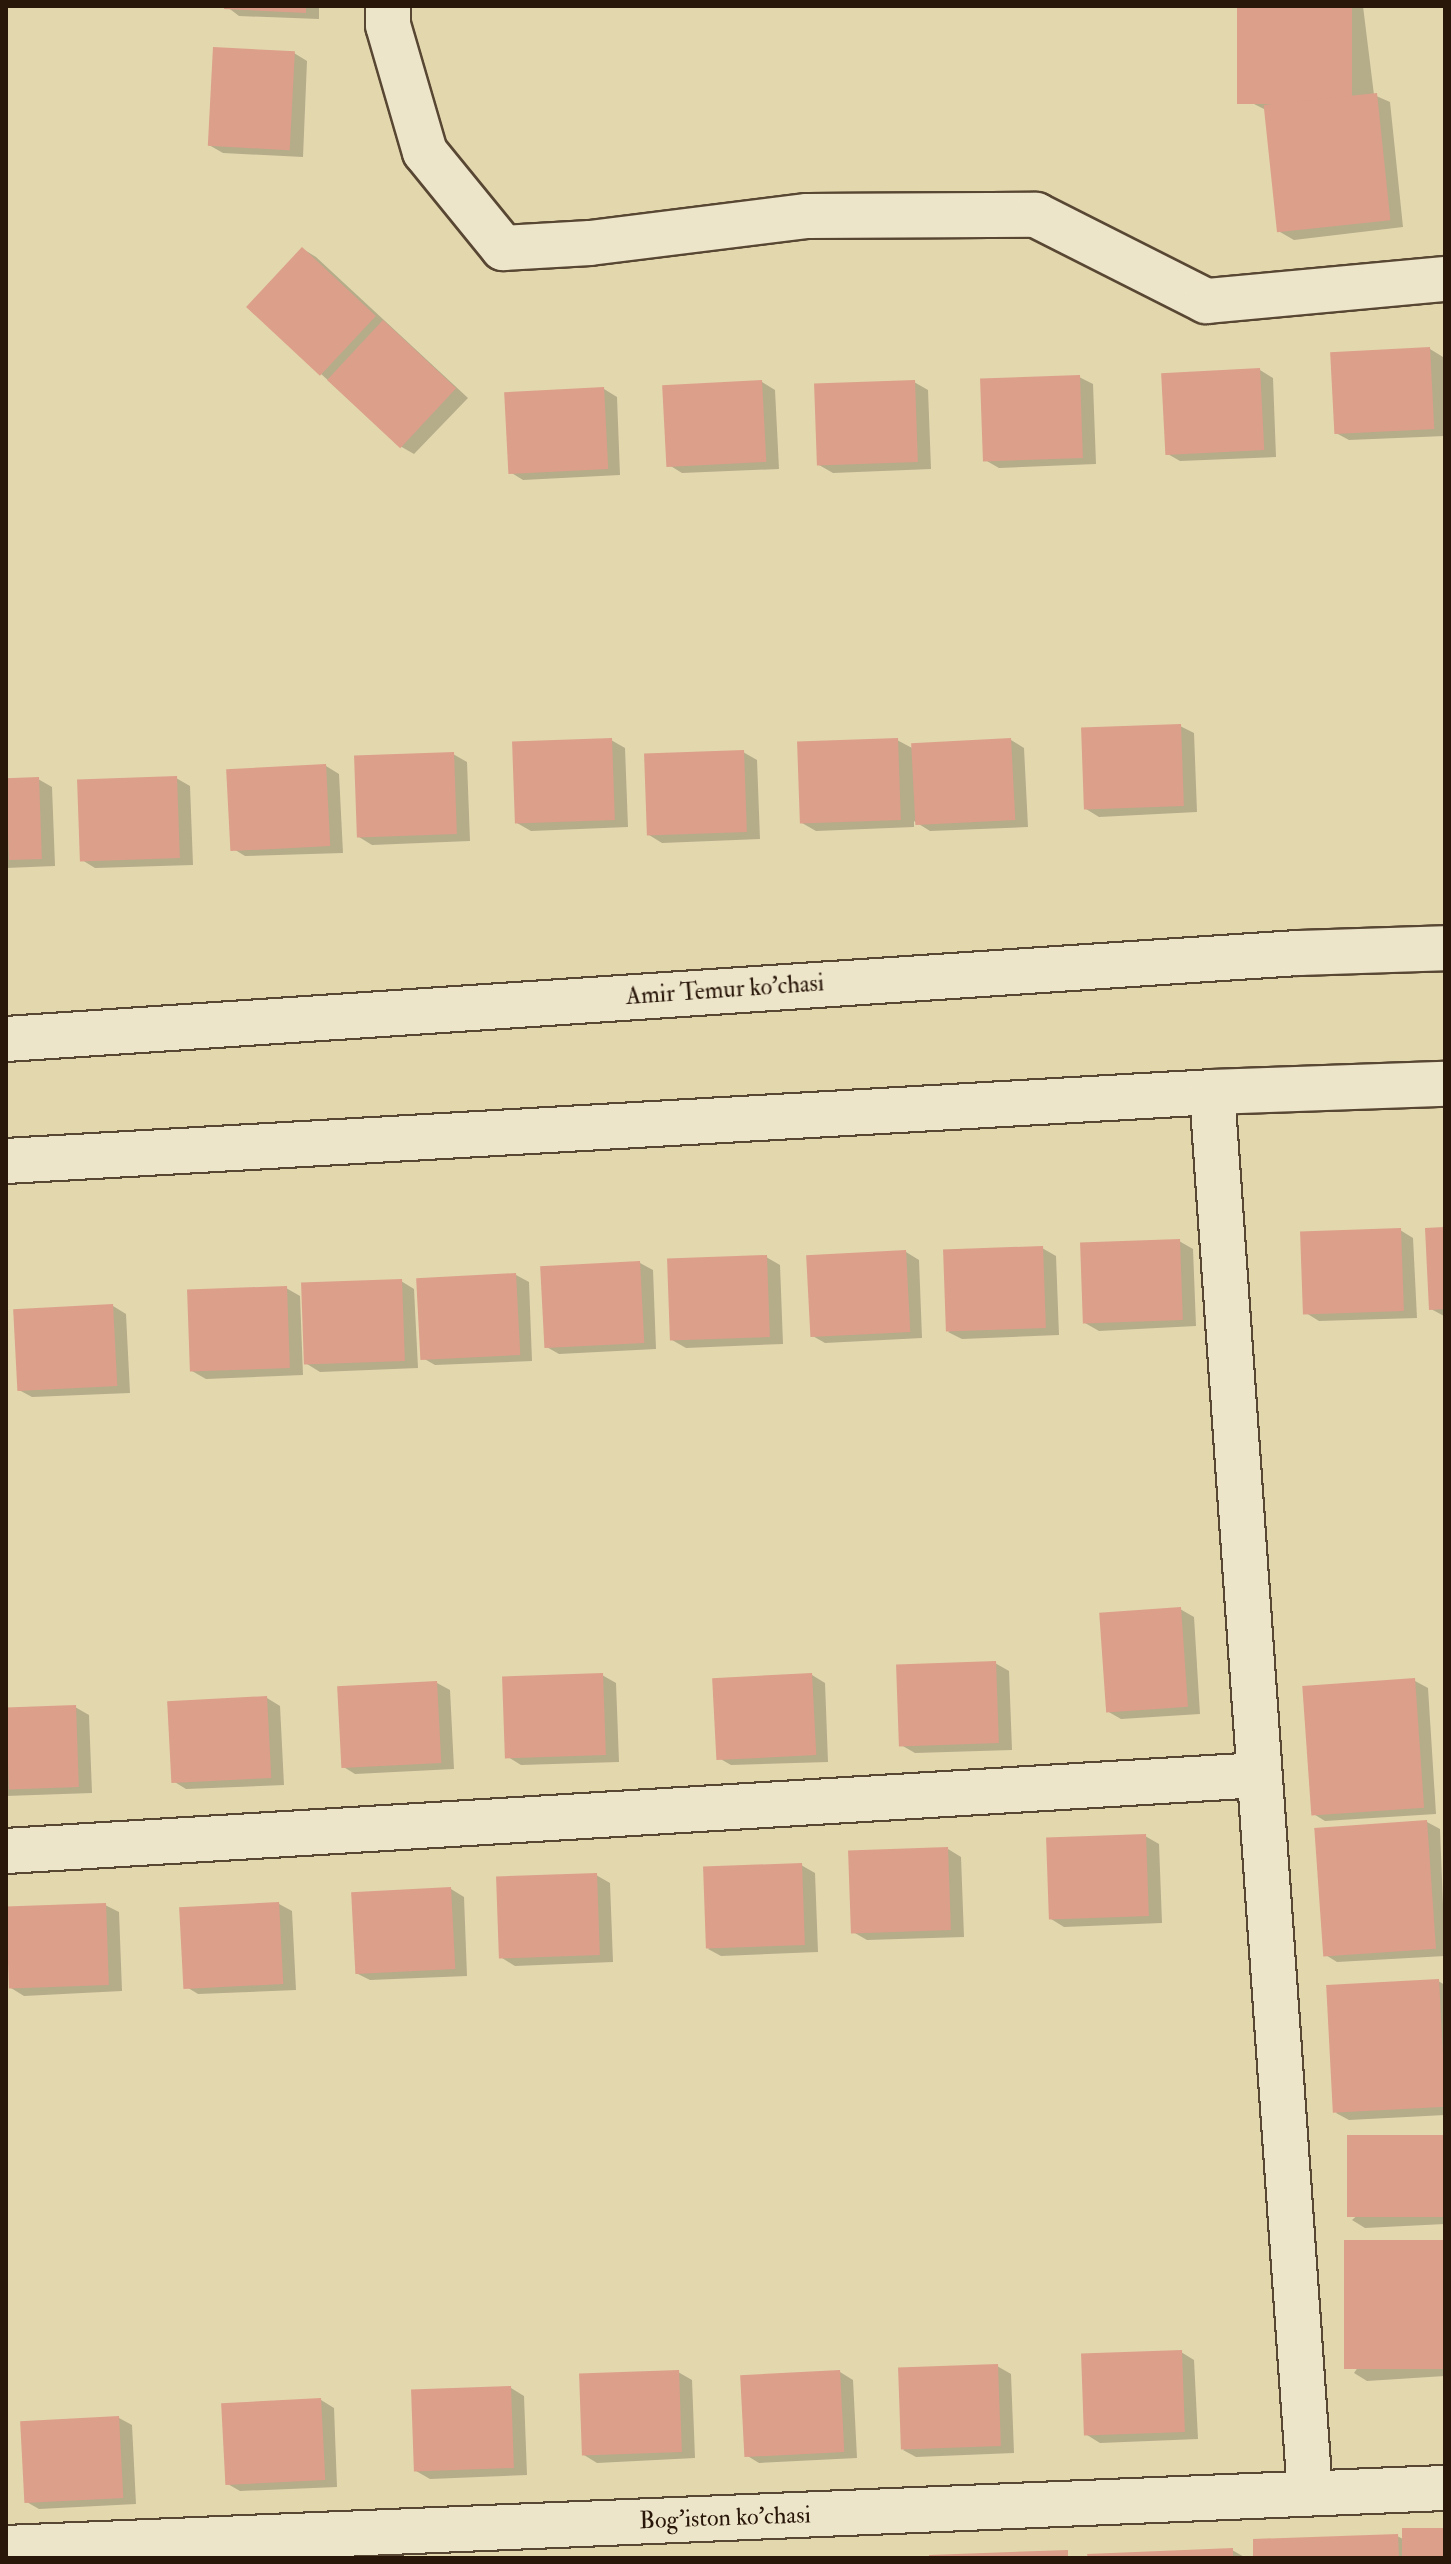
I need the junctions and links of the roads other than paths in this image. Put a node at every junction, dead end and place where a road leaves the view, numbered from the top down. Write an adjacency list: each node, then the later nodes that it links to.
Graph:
1 (388, 6): 2 (street)
2 (1445, 279)
3 (1445, 948): 4 (street, Amir Temur ko'chasi)
4 (6, 1039)
5 (1445, 1084): 6 (street)
6 (1212, 1092): 7 (street); 8 (street)
7 (6, 1161)
8 (1260, 1775): 9 (street); 11 (street)
9 (6, 1851)
10 (1445, 2488): 11 (street, Bog'iston ko'chasi)
11 (1310, 2493): 12 (street, Bog'iston ko'chasi)
12 (6, 2548)

